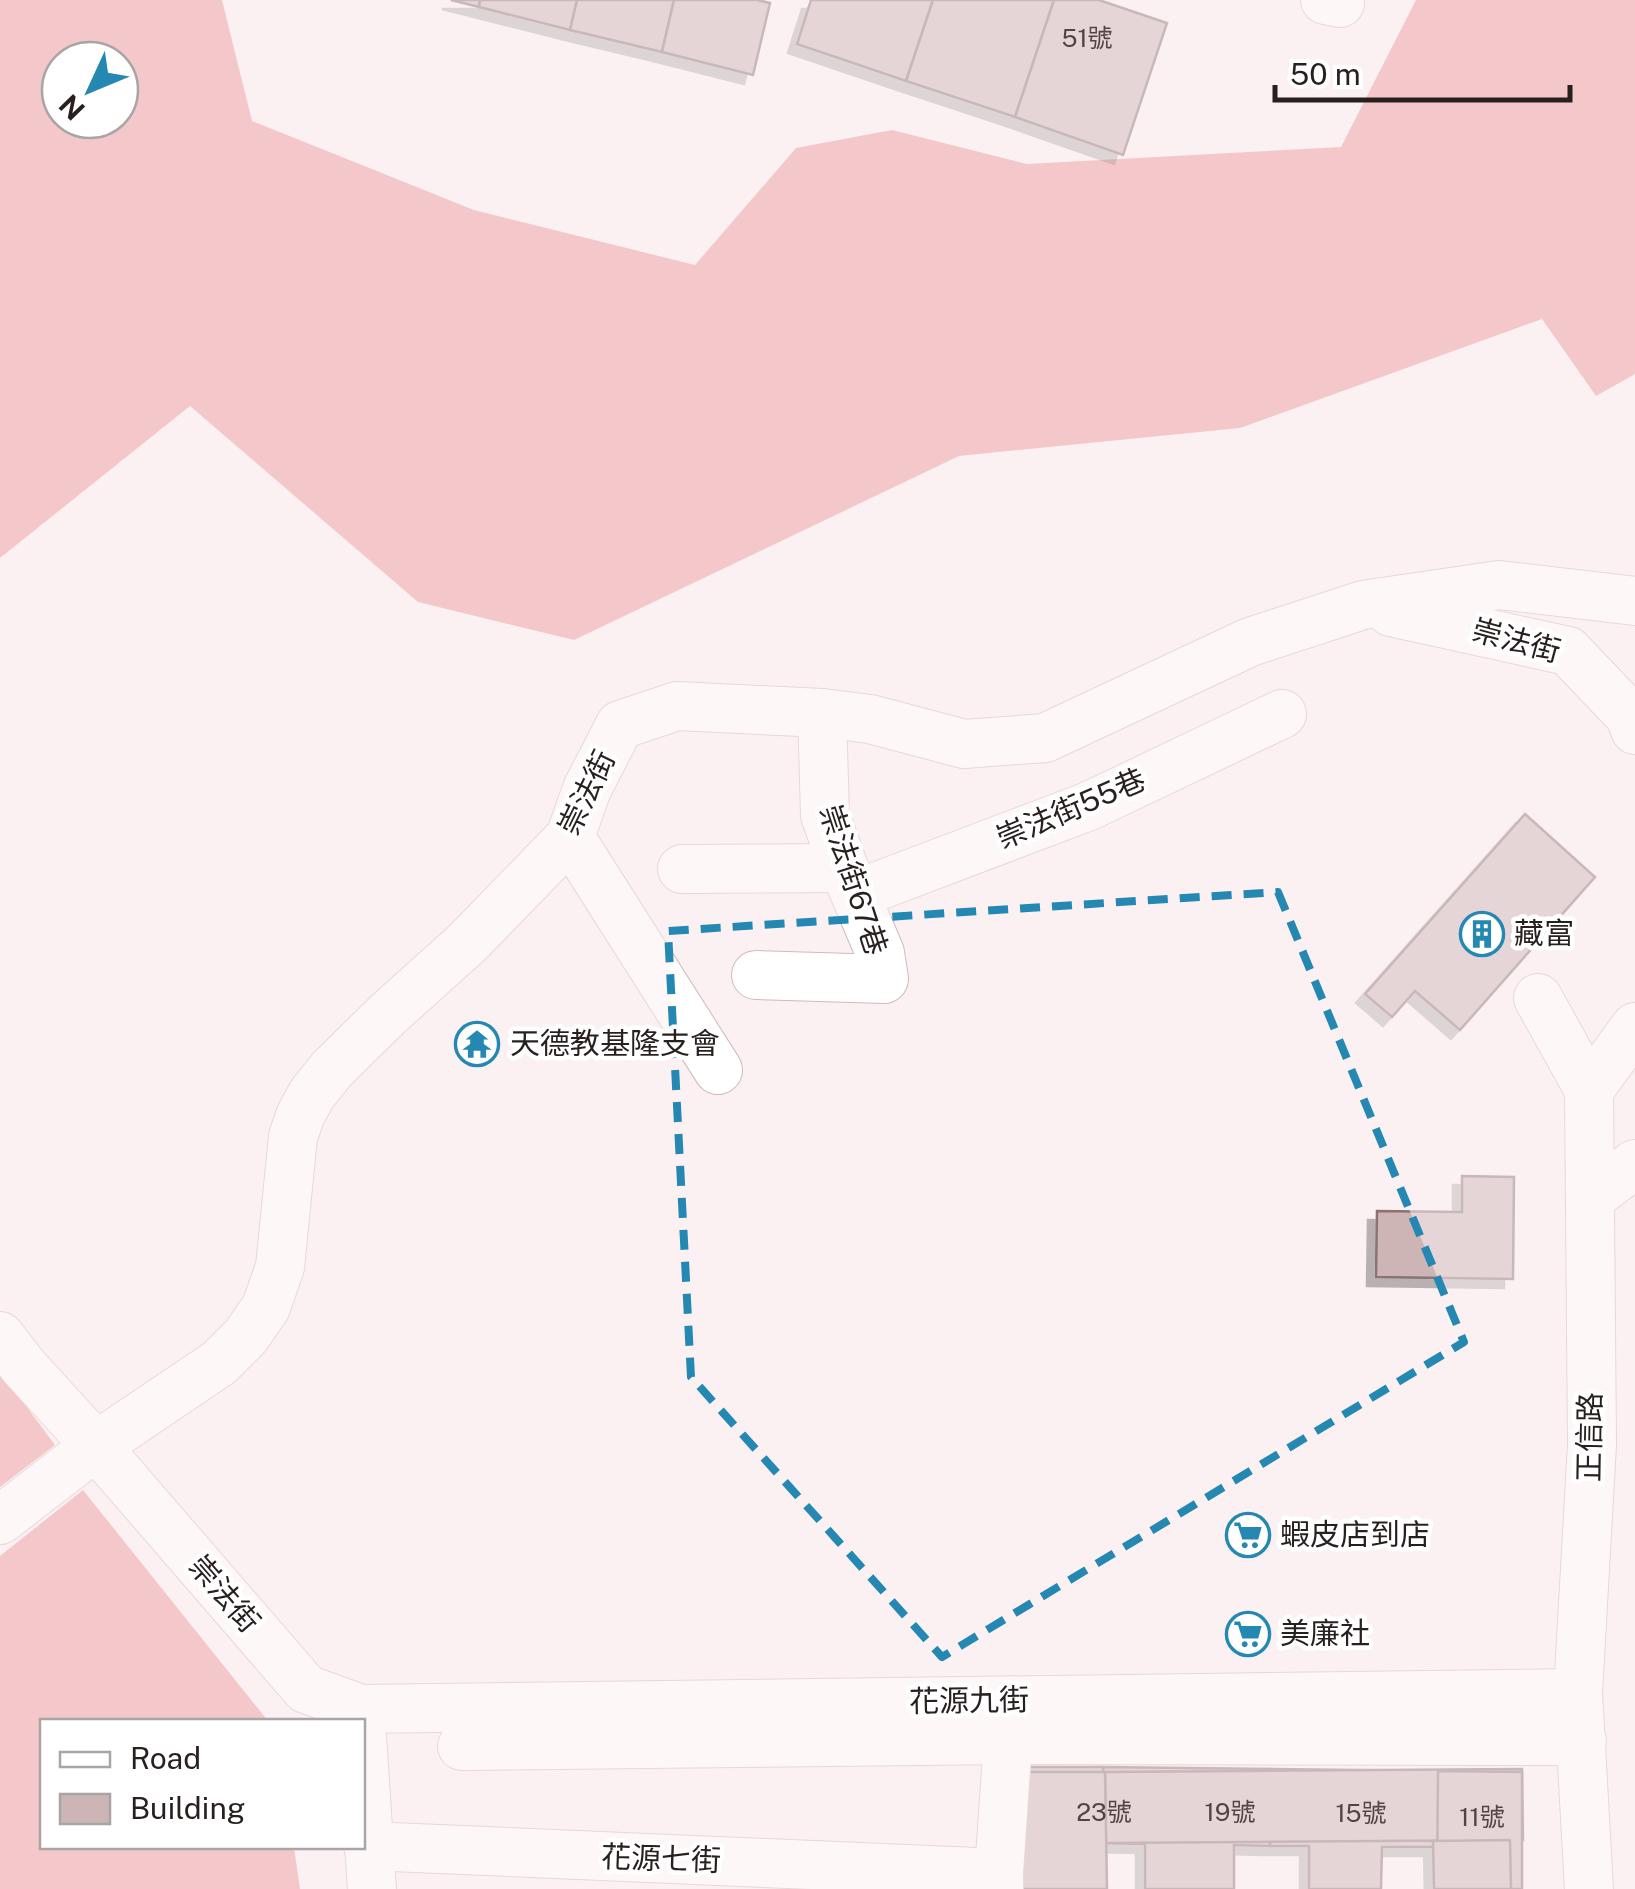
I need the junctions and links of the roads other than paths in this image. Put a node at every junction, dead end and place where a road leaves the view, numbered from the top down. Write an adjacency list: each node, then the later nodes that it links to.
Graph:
1 (1635, 601): 2 (street, 崇法街)
2 (1363, 606): 3 (street, 崇法街); 5 (street, 崇法街)
3 (822, 713): 6 (street, 崇法街); 8 (street, 崇法街67巷)
4 (1282, 714): 8 (street, 崇法街55巷)
5 (1635, 730)
6 (570, 837): 12 (street); 17 (street, 崇法街)
7 (682, 869): 8 (street)
8 (850, 881): 9 (street, 崇法街67巷)
9 (756, 975)
10 (1538, 998): 13 (street, 正信路)
11 (1635, 1028): 13 (street)
12 (718, 1070)
13 (1589, 1090): 15 (street, 正信路)
14 (1635, 1164): 15 (street)
15 (1590, 1198): 19 (street, 正信路)
16 (0, 1336): 17 (street, 崇法街)
17 (96, 1446): 18 (street); 20 (street, 崇法街)
18 (0, 1520)
19 (1578, 1693): 21 (street, 花源九街); 23 (street, 正信路)
20 (357, 1719)
21 (365, 1722)
22 (1008, 1740): 23 (street, 花源九街); 24 (street, 花源九街); 27 (street)
23 (1582, 1741): 28 (street, 正信路)
24 (462, 1746)
25 (365, 1777): 26 (street)
26 (370, 1868): 27 (street, 花源七街)
27 (999, 1881)
28 (1589, 1889)

